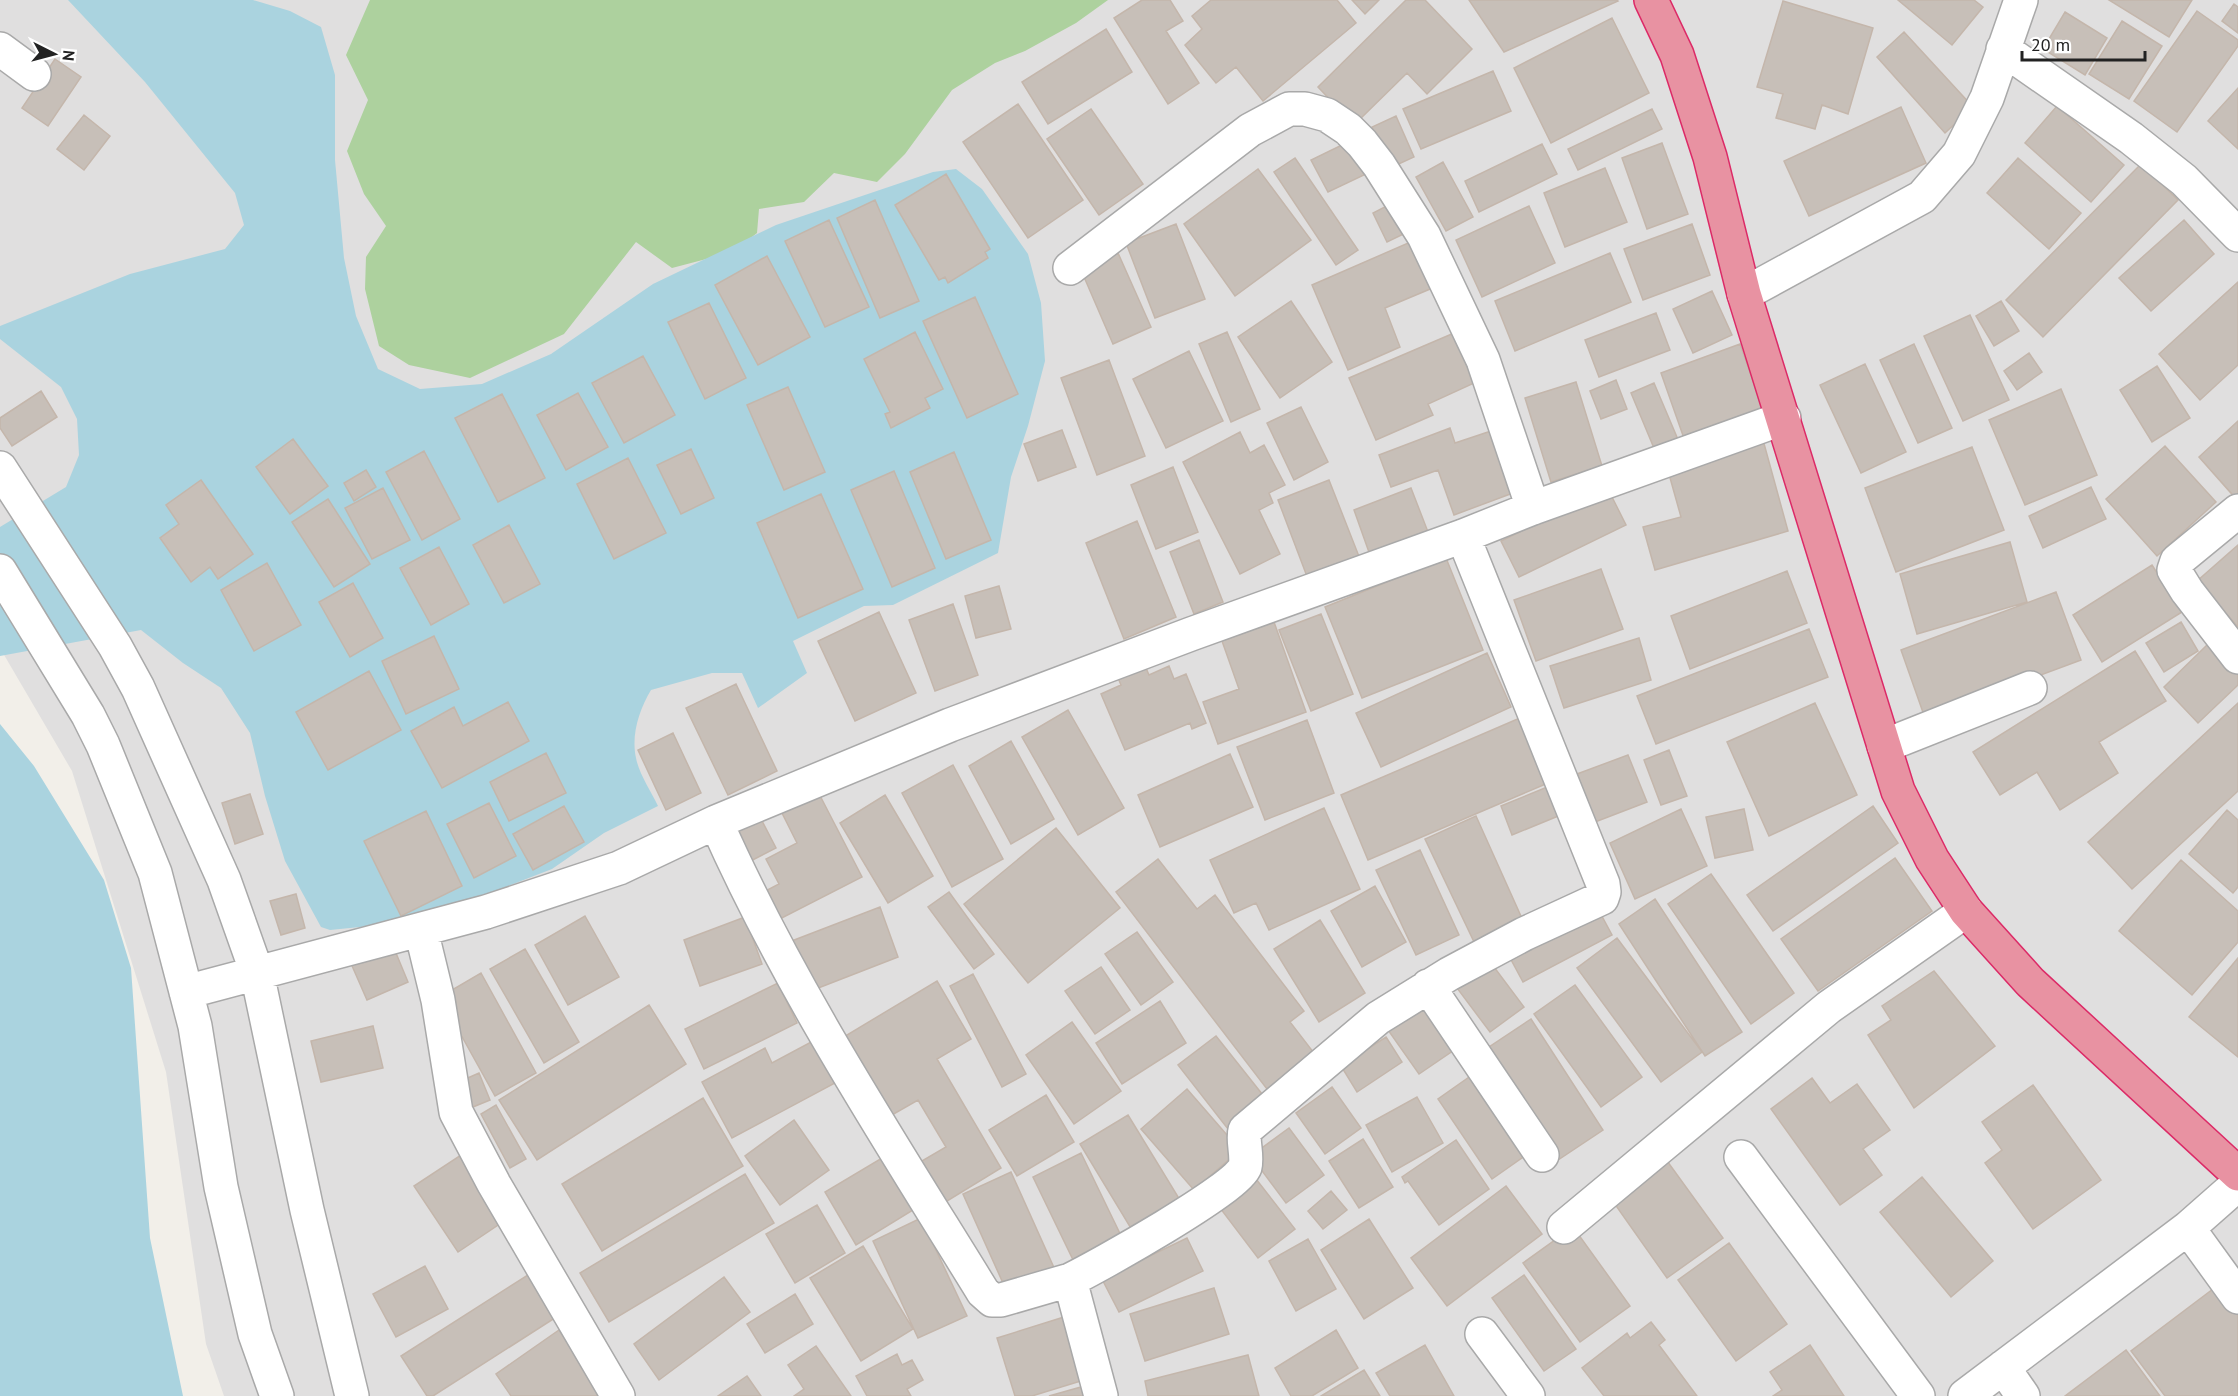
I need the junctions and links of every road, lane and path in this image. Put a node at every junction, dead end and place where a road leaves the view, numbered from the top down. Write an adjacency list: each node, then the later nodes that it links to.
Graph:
1 (1651, 0): 8 (highway)
2 (2021, 0): 4 (street)
3 (0, 49): 5 (street)
4 (2003, 49): 6 (street); 8 (street)
5 (34, 74)
6 (2238, 235)
7 (1070, 268): 11 (street)
8 (1744, 294): 9 (highway)
9 (1784, 418): 11 (street); 17 (highway)
10 (0, 468): 21 (street)
11 (1533, 508): 13 (street)
12 (2238, 511): 15 (street)
13 (1463, 536): 18 (street); 22 (street)
14 (0, 571): 23 (street)
15 (2238, 657)
16 (2030, 688): 17 (street)
17 (1884, 746): 19 (highway)
18 (716, 822): 20 (street); 30 (street)
19 (1966, 911): 26 (highway); 28 (street)
20 (421, 930): 21 (street); 36 (street)
21 (257, 973): 23 (street); 35 (street)
22 (1428, 986): 24 (street); 30 (street)
23 (186, 992): 34 (street)
24 (1542, 1155)
25 (1741, 1157): 39 (street)
26 (2238, 1174)
27 (2238, 1184): 29 (street)
28 (1564, 1227)
29 (2188, 1228): 31 (street); 33 (street)
30 (1070, 1280): 37 (street)
31 (2238, 1297)
32 (1482, 1334): 38 (street)
33 (2003, 1367): 40 (street); 41 (street)
34 (277, 1396)
35 (352, 1396)
36 (618, 1396)
37 (1101, 1396)
38 (1528, 1396)
39 (1918, 1396)
40 (1965, 1396)
41 (2023, 1396)

